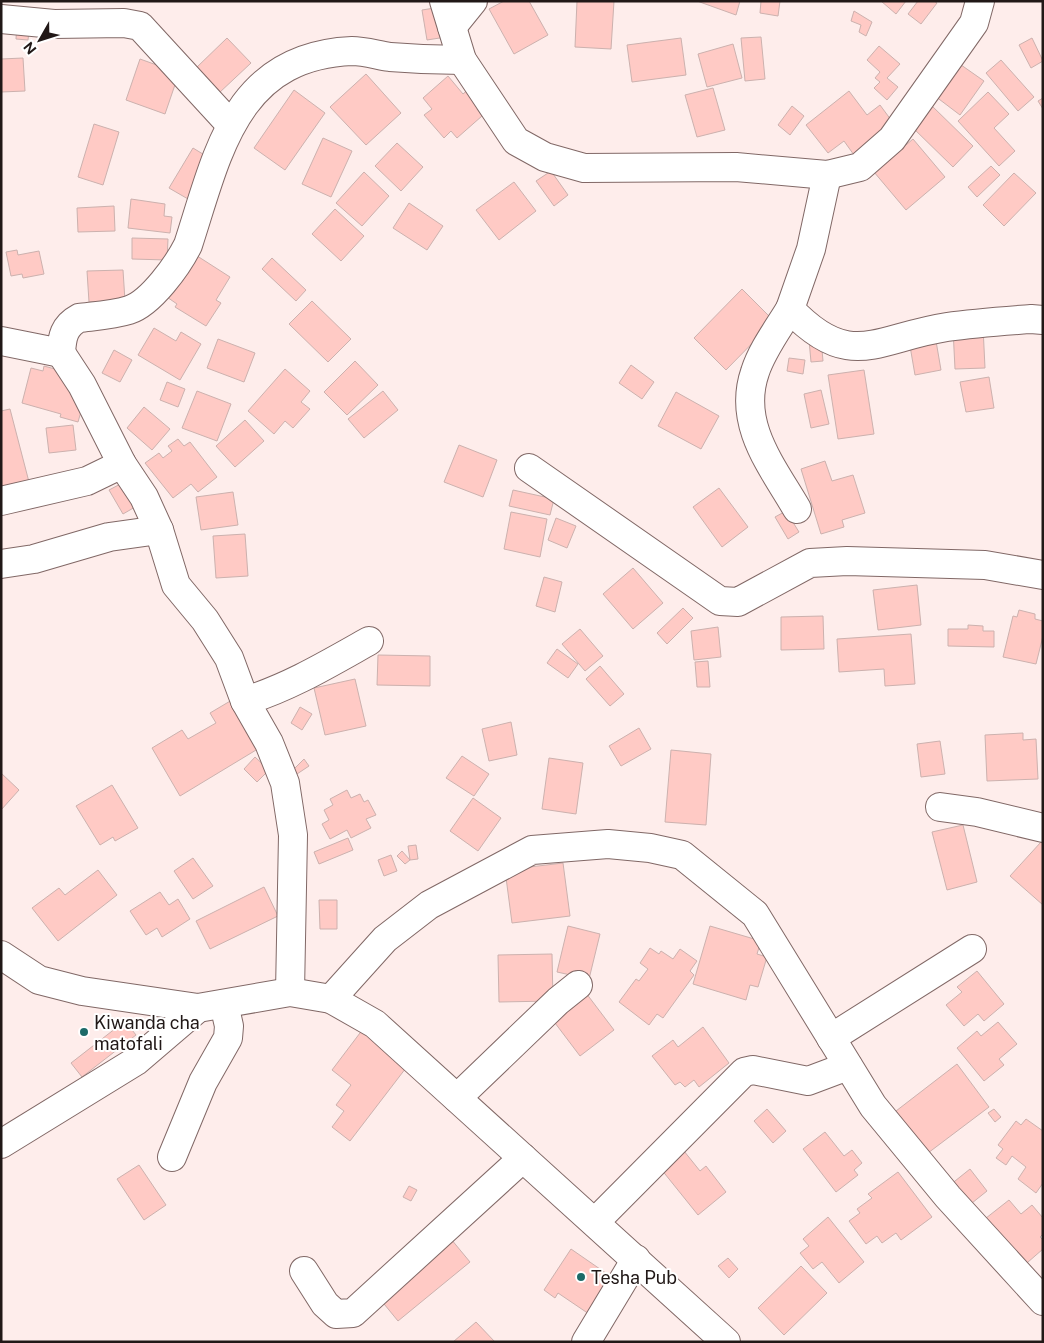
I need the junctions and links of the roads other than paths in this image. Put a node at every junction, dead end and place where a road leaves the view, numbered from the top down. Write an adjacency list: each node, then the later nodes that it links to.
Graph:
1 (444, 1): 5 (street)
2 (473, 1): 5 (street)
3 (980, 1): 8 (street)
4 (1, 19): 7 (street)
5 (452, 27): 6 (street)
6 (462, 60): 7 (street); 8 (street)
7 (230, 124): 12 (street)
8 (827, 175): 9 (street)
9 (790, 309): 10 (street); 16 (street)
10 (1043, 320)
11 (1, 341): 12 (street)
12 (61, 353): 13 (street)
13 (122, 464): 15 (street); 17 (street)
14 (529, 468): 19 (street)
15 (1, 501)
16 (797, 509)
17 (160, 530): 18 (street); 21 (street)
18 (1, 564)
19 (1043, 575)
20 (369, 640): 21 (street)
21 (245, 701): 27 (street)
22 (940, 807): 23 (street)
23 (1043, 828)
24 (972, 949): 30 (street)
25 (1, 955): 29 (street)
26 (578, 985): 32 (street)
27 (290, 992): 28 (street); 29 (street)
28 (332, 999): 30 (street); 32 (street)
29 (211, 1006): 33 (street); 34 (street)
30 (831, 1038): 31 (street)
31 (848, 1066): 36 (street); 39 (street)
32 (457, 1098): 35 (street)
33 (1, 1144)
34 (172, 1158)
35 (523, 1158): 36 (street); 38 (street)
36 (595, 1222): 37 (street)
37 (636, 1259): 40 (street); 41 (street)
38 (304, 1271)
39 (1043, 1301)
40 (586, 1342)
41 (726, 1342)

